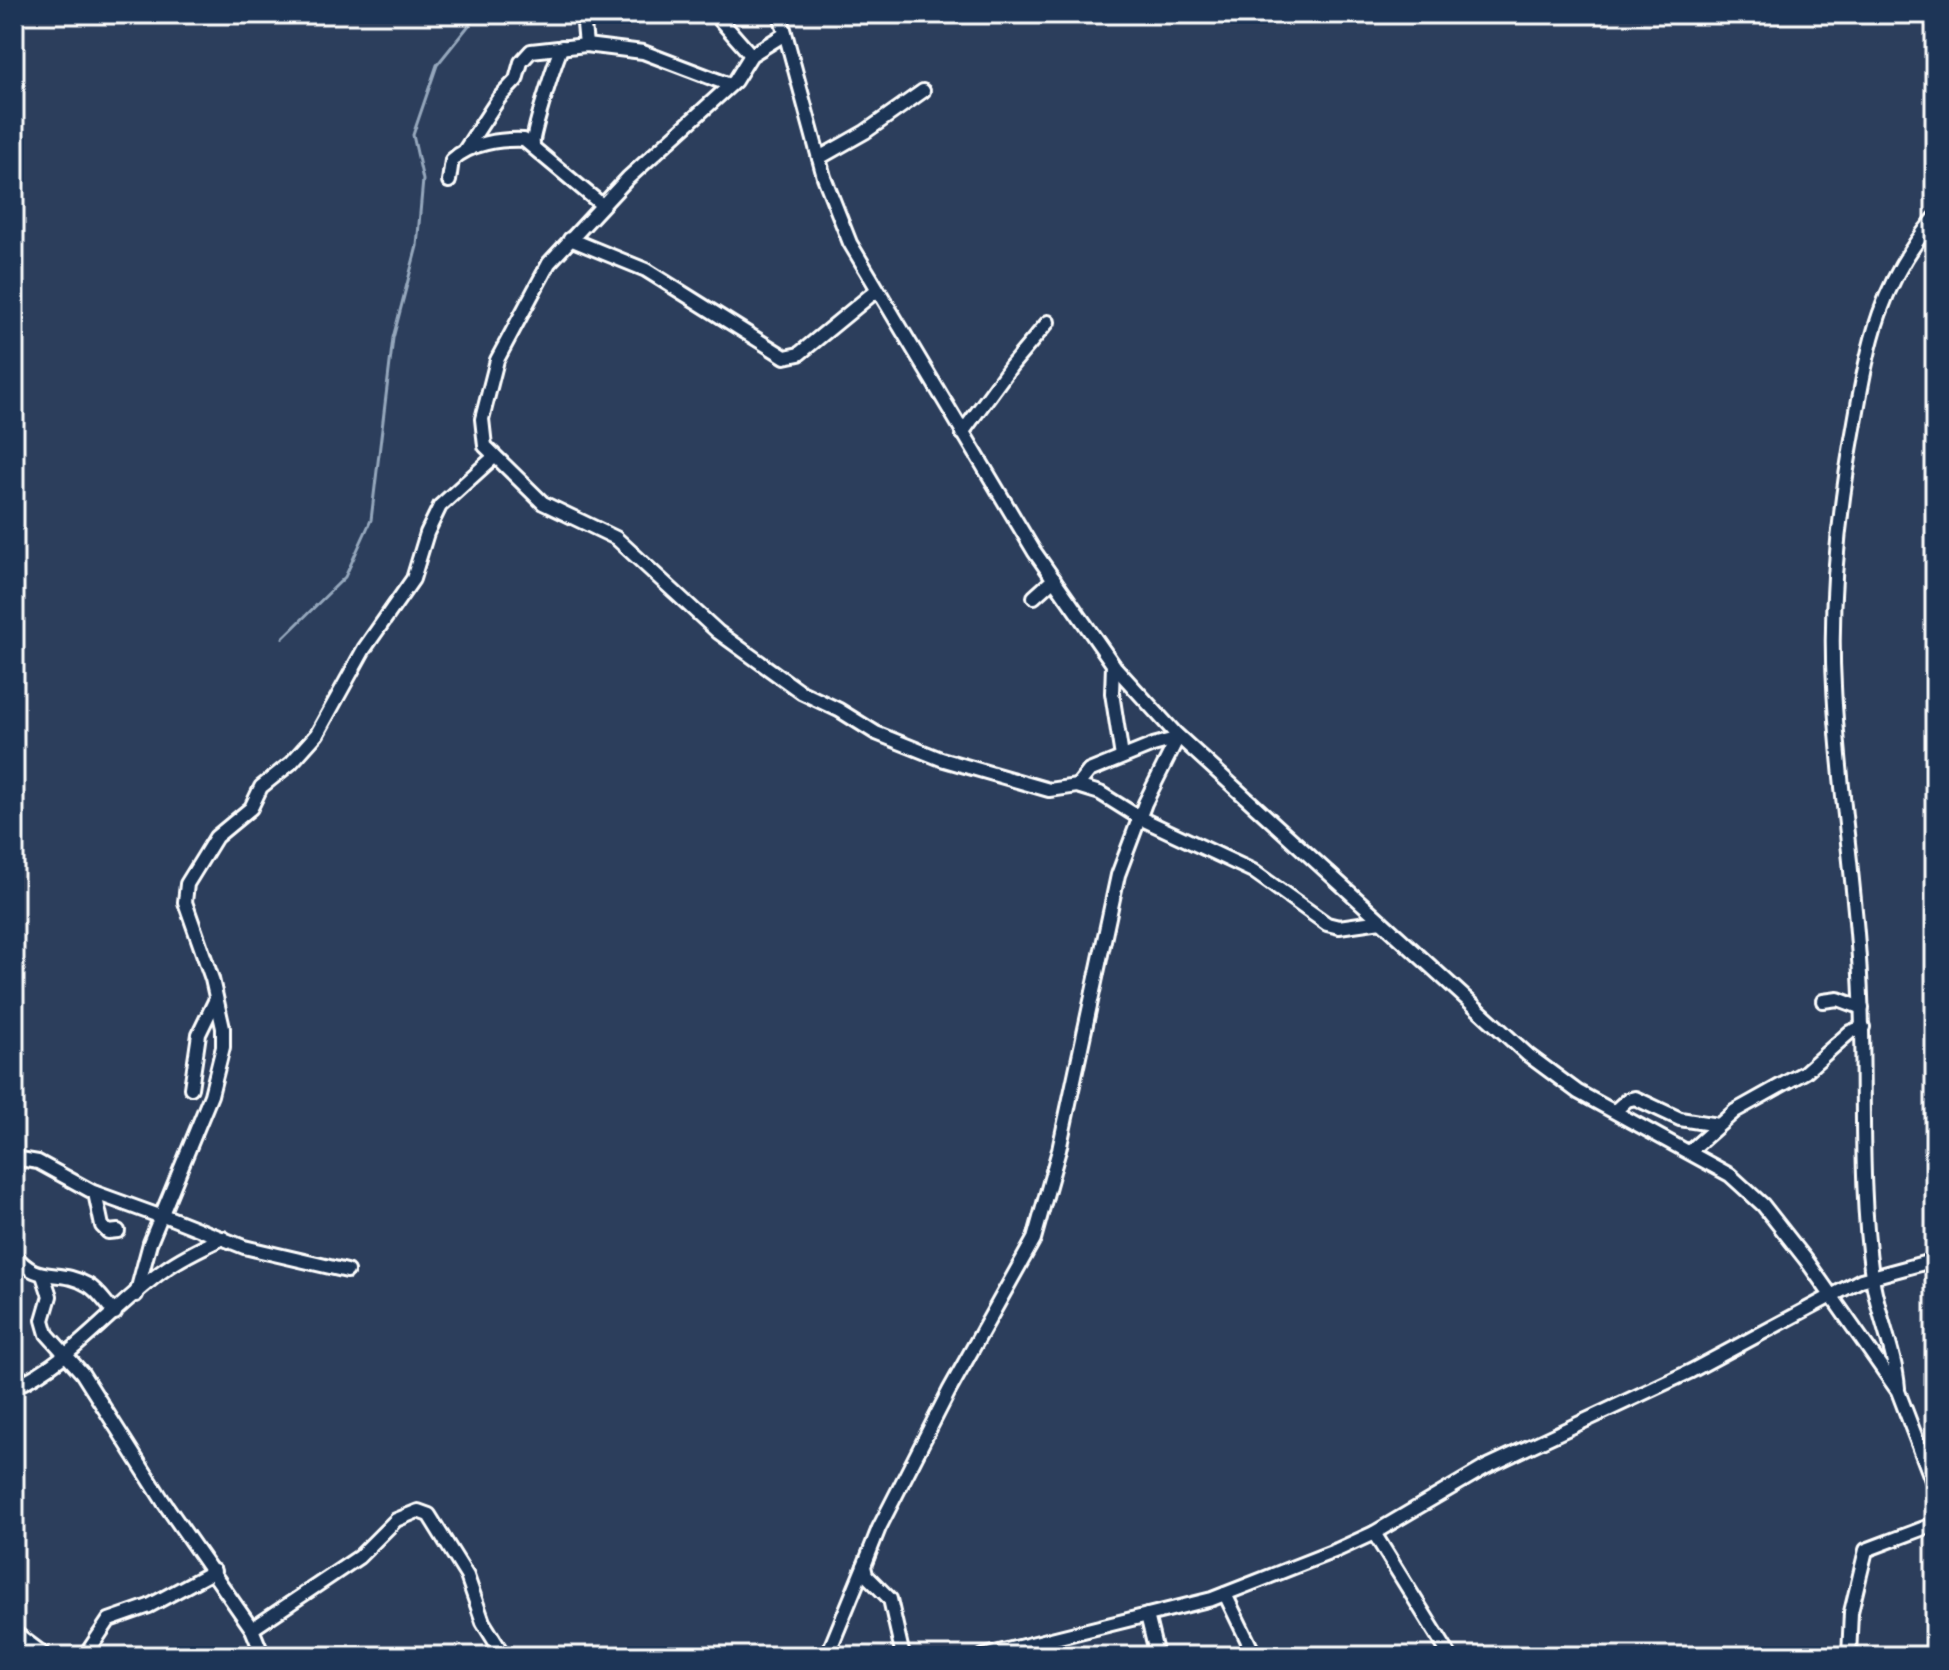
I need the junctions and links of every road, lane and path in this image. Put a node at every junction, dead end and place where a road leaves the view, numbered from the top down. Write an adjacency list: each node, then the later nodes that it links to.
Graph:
1 (583, 14): 5 (street)
2 (715, 14): 7 (street)
3 (780, 14): 4 (street)
4 (785, 34): 7 (street); 12 (street)
5 (586, 45): 6 (street); 8 (street)
6 (562, 47): 10 (street); 11 (street)
7 (751, 55): 8 (street)
8 (730, 85): 14 (street)
9 (923, 91): 12 (street)
10 (533, 144): 11 (street); 14 (street)
11 (465, 150): 13 (street)
12 (819, 158): 17 (street)
13 (449, 181)
14 (602, 205): 16 (street)
15 (1935, 218): 31 (street)
16 (570, 239): 17 (street); 20 (street)
17 (877, 290): 19 (street)
18 (1048, 322): 19 (street)
19 (962, 433): 21 (street)
20 (494, 457): 26 (street); 29 (street)
21 (1054, 579): 22 (street); 23 (street)
22 (1034, 597)
23 (1113, 665): 24 (street); 25 (street)
24 (1178, 739): 25 (street); 27 (street); 28 (street)
25 (1122, 757): 26 (street)
26 (1077, 786): 27 (street)
27 (1140, 818): 28 (street); 56 (street)
28 (1381, 921): 34 (street)
29 (215, 1001): 33 (street); 39 (street)
30 (1823, 1001): 31 (street)
31 (1862, 1008): 32 (street)
32 (1863, 1027): 35 (street); 46 (street)
33 (191, 1088)
34 (1615, 1111): 35 (street); 36 (street)
35 (1718, 1125): 36 (street)
36 (1690, 1151): 48 (street)
37 (14, 1158): 38 (street)
38 (95, 1193): 39 (street); 40 (street)
39 (162, 1216): 41 (street); 47 (street)
40 (118, 1231)
41 (223, 1238): 44 (street); 47 (street)
42 (14, 1254): 45 (street)
43 (1935, 1260): 46 (street)
44 (347, 1271)
45 (43, 1275): 49 (street); 50 (street)
46 (1872, 1276): 48 (street); 52 (street)
47 (136, 1295): 49 (street)
48 (1832, 1298): 52 (street); 55 (street)
49 (115, 1313): 50 (street)
50 (65, 1354): 51 (street); 57 (street)
51 (14, 1387)
52 (1898, 1391): 53 (street)
53 (1935, 1488)
54 (1935, 1524): 72 (street)
55 (1374, 1533): 58 (street); 71 (street)
56 (864, 1566): 66 (street); 67 (street)
57 (214, 1571): 60 (street); 63 (street)
58 (1225, 1594): 59 (street); 70 (street)
59 (1147, 1615): 68 (street); 69 (street)
60 (252, 1629): 64 (street); 65 (street)
61 (14, 1632): 62 (street)
62 (46, 1656)
63 (85, 1656)
64 (263, 1656)
65 (504, 1656)
66 (827, 1656)
67 (903, 1656)
68 (983, 1656)
69 (1157, 1656)
70 (1255, 1656)
71 (1450, 1656)
72 (1849, 1656)

